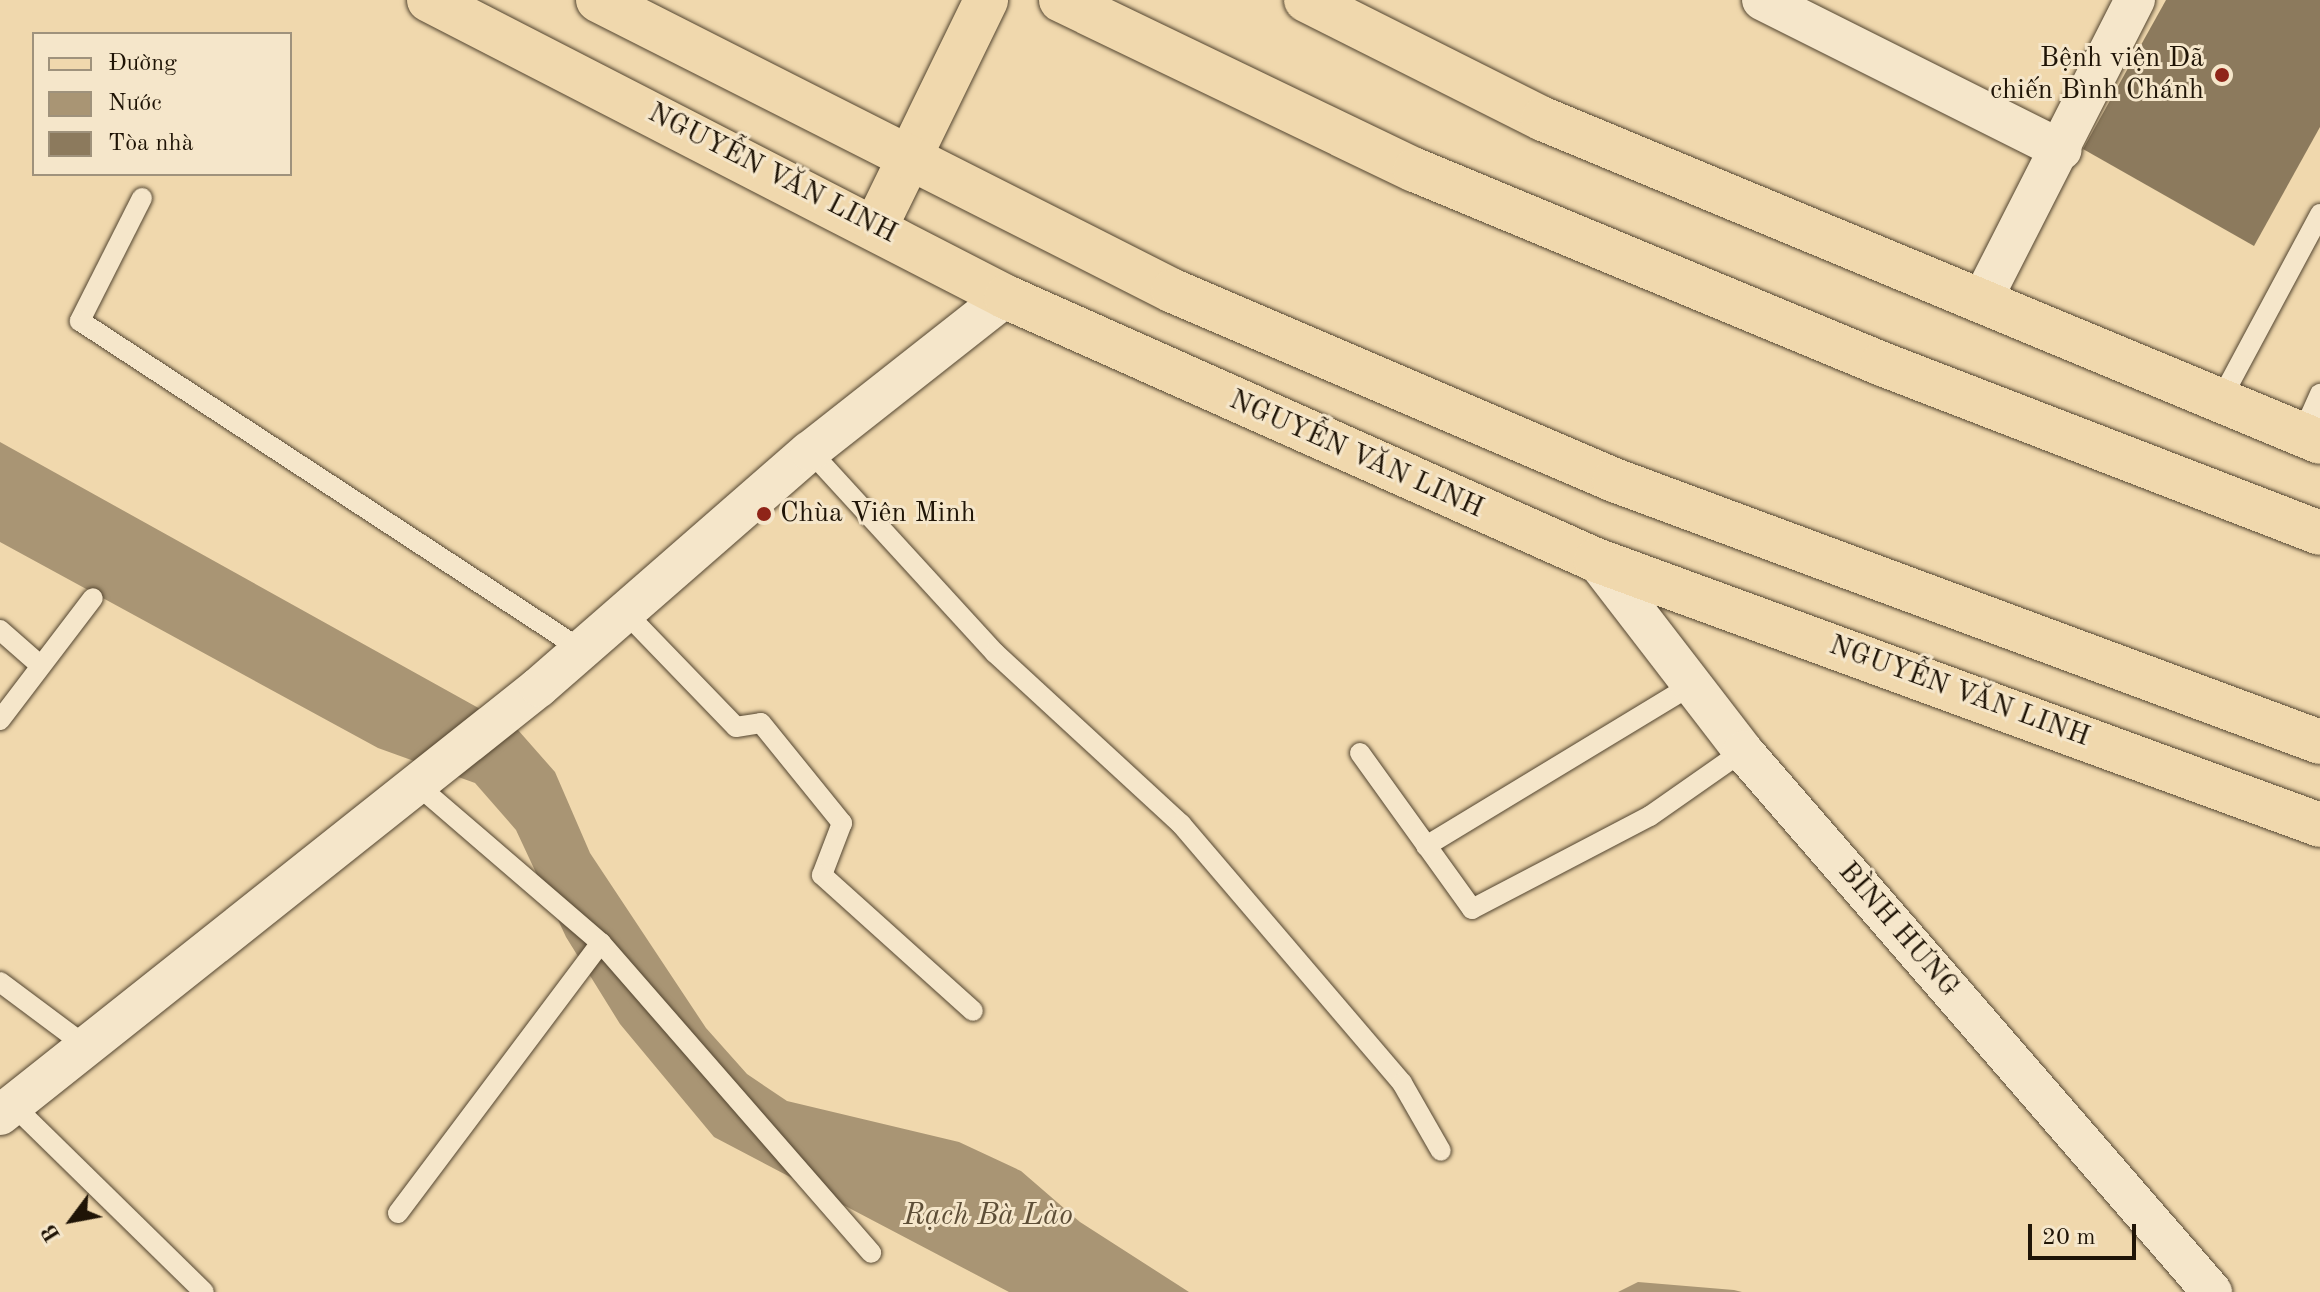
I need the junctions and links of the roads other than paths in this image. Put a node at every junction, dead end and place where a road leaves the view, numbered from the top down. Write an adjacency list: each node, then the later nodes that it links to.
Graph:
1 (429, 0): 12 (main road, NGUYỄN VĂN LINH)
2 (598, 0): 9 (main road)
3 (986, 0): 9 (main road)
4 (1061, 0): 19 (main road)
5 (1306, 0): 14 (main road)
6 (1762, 0): 8 (street)
7 (2135, 0): 8 (street)
8 (2062, 150): 14 (street)
9 (910, 155): 12 (main road); 28 (main road)
10 (142, 198): 24 (lane)
11 (2320, 214): 16 (lane)
12 (876, 226): 13 (main road, NGUYỄN VĂN LINH)
13 (1006, 297): 18 (street); 20 (main road, NGUYỄN VĂN LINH)
14 (1982, 300): 16 (main road)
15 (2320, 394): 17 (lane)
16 (2221, 399): 17 (main road)
17 (2311, 438)
18 (810, 451): 22 (street); 39 (lane)
19 (2320, 533)
20 (1596, 560): 26 (street, BÌNH HƯNG); 32 (main road, NGUYỄN VĂN LINH)
21 (93, 598): 25 (lane)
22 (624, 611): 24 (street); 36 (lane)
23 (0, 630): 25 (lane)
24 (582, 650): 31 (street)
25 (40, 665): 27 (lane)
26 (1692, 685): 29 (street, BÌNH HƯNG); 33 (lane)
27 (0, 720)
28 (2320, 742)
29 (1743, 751): 33 (lane); 43 (street, BÌNH HƯNG)
30 (1360, 753): 33 (lane)
31 (417, 785): 34 (lane); 37 (street)
32 (2320, 825)
33 (1426, 846)
34 (601, 943): 40 (lane); 41 (lane)
35 (0, 982): 37 (lane)
36 (973, 1011)
37 (86, 1046): 38 (street)
38 (7, 1110): 42 (lane)
39 (1441, 1151)
40 (398, 1213)
41 (871, 1253)
42 (204, 1292)
43 (2212, 1292)

